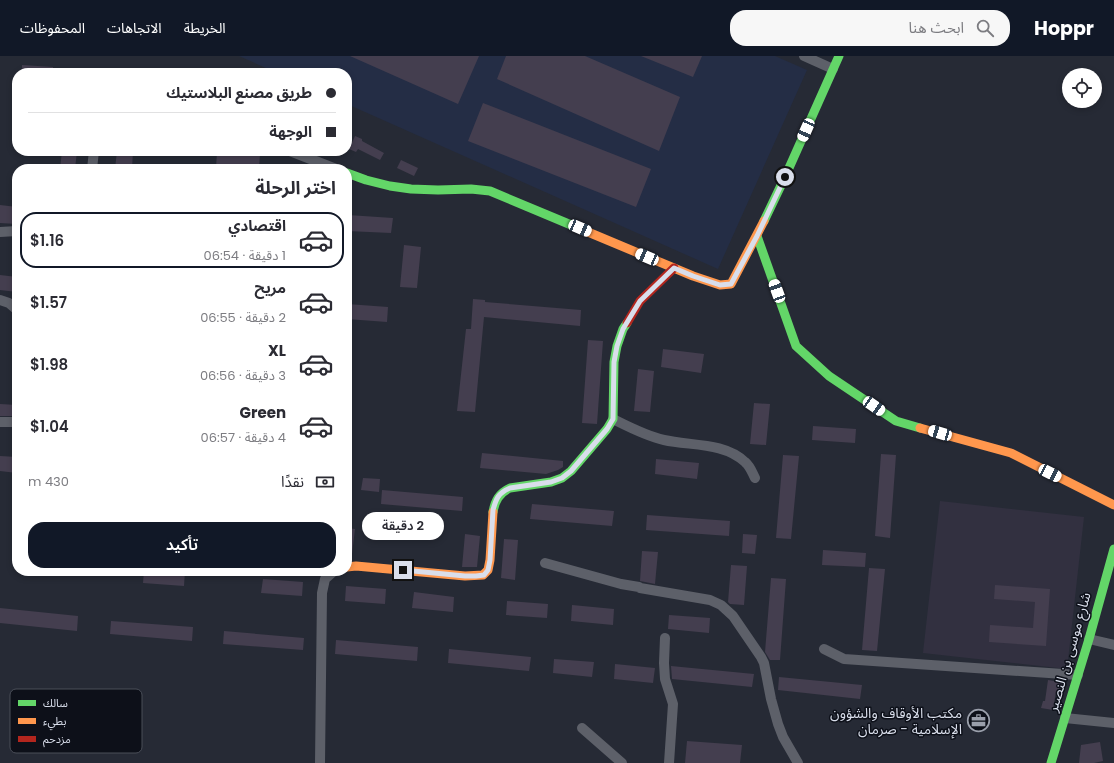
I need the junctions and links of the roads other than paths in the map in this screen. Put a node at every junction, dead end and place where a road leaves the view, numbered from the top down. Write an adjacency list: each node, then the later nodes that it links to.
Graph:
1 (804, 56): 3 (street)
2 (839, 56): 3 (street)
3 (833, 69): 9 (street)
4 (303, 156): 5 (street)
5 (323, 164)
6 (352, 175): 10 (street)
7 (0, 232): 8 (street)
8 (12, 232)
9 (757, 236): 10 (street); 17 (street)
10 (674, 268): 13 (street)
11 (0, 300): 12 (street)
12 (12, 306)
13 (613, 419): 16 (street); 20 (street)
14 (0, 422): 15 (street)
15 (12, 422)
16 (755, 478)
17 (1114, 505)
18 (1114, 549): 22 (street, شارع موسى بن النصير)
19 (545, 563): 34 (street)
20 (352, 566)
21 (328, 576): 31 (street)
22 (1109, 583): 24 (street, شارع موسى بن النصير)
23 (665, 638): 33 (street)
24 (1089, 639): 25 (street); 27 (street, شارع موسى بن النصير)
25 (1114, 645)
26 (824, 649): 27 (street)
27 (1078, 675): 28 (street, شارع موسى بن النصير)
28 (1065, 718): 29 (street); 35 (street, شارع موسى بن النصير)
29 (1114, 723)
30 (582, 728): 32 (street)
31 (320, 763)
32 (622, 763)
33 (669, 763)
34 (798, 763)
35 (1051, 763)

